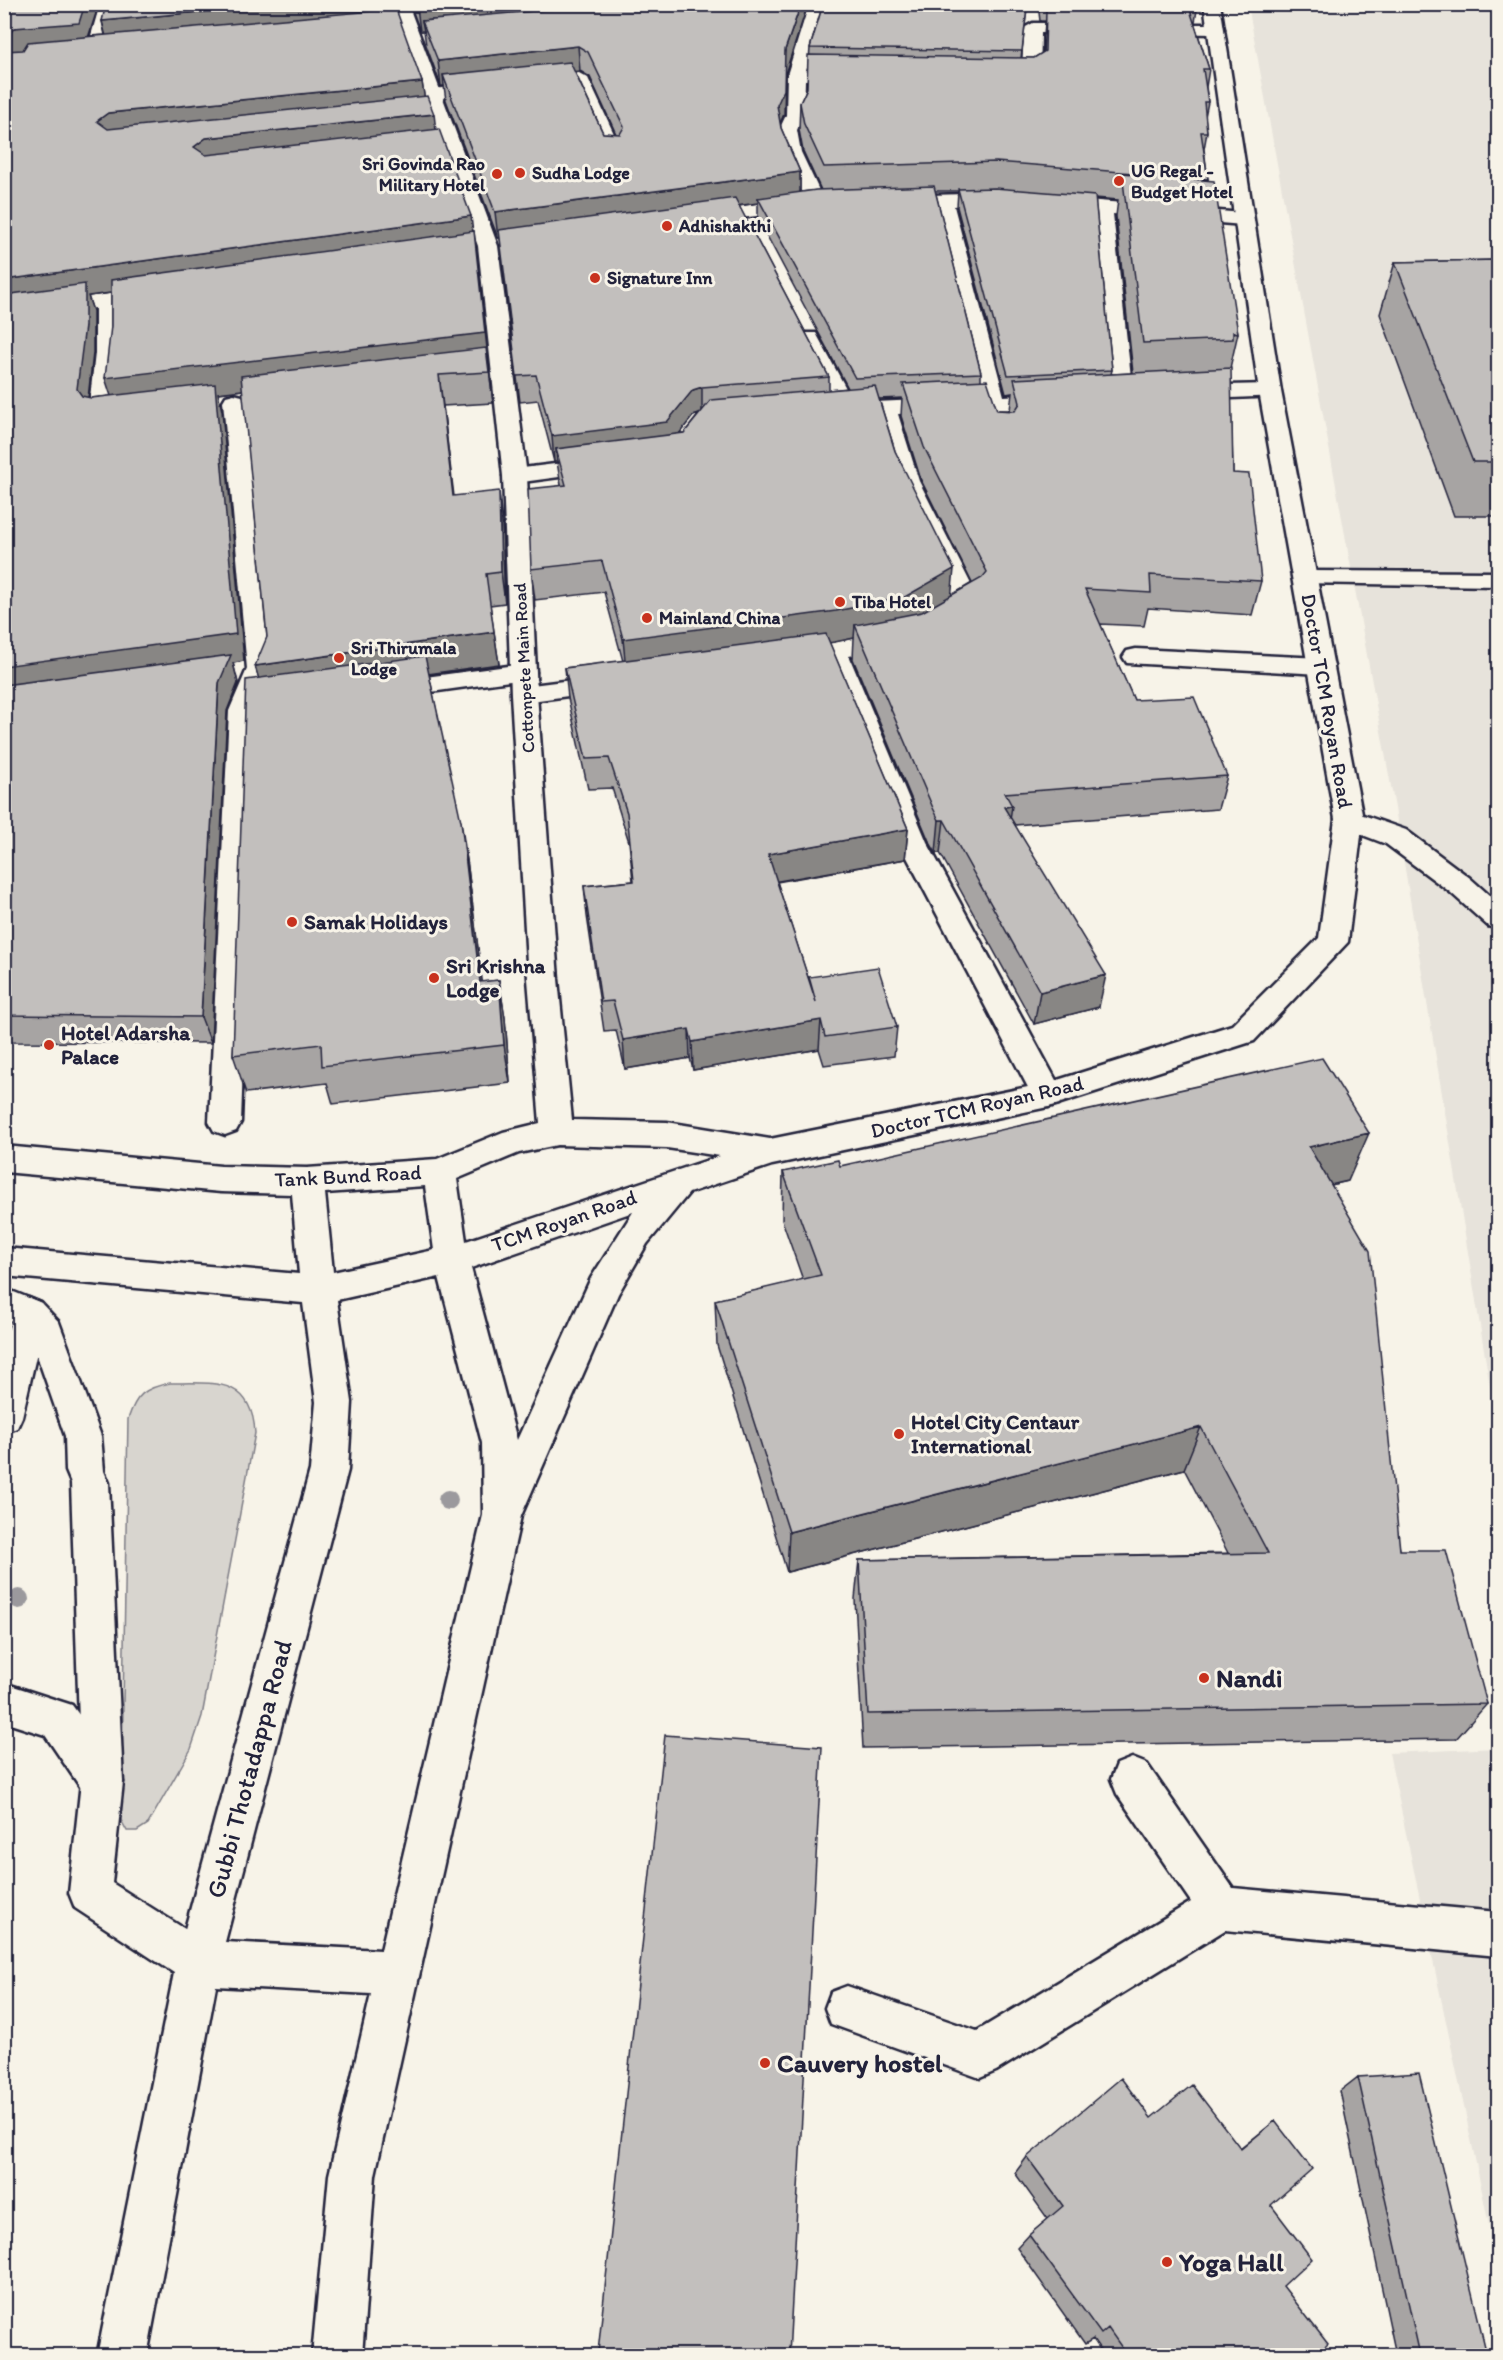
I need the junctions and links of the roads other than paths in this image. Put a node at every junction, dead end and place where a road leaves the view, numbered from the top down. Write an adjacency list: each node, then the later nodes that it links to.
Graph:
1 (109, 4): 9 (main road)
2 (399, 4): 14 (main road, Cottonpete Main Road)
3 (816, 9): 4 (main road); 11 (main road)
4 (838, 15)
5 (1214, 17): 7 (main road); 25 (main road, Doctor TCM Royan Road)
6 (1102, 28): 13 (main road)
7 (1136, 29)
8 (118, 51): 9 (main road)
9 (95, 53): 10 (main road)
10 (72, 55)
11 (796, 75): 12 (main road); 21 (main road)
12 (867, 75)
13 (984, 77)
14 (431, 107): 15 (main road, Cottonpete Main Road); 17 (main road)
15 (452, 146): 16 (main road); 27 (main road, Cottonpete Main Road)
16 (430, 148)
17 (614, 153)
18 (943, 201): 20 (main road); 22 (main road); 40 (main road)
19 (838, 202): 21 (main road)
20 (873, 202)
21 (815, 203): 23 (main road)
22 (1103, 208): 25 (main road); 35 (main road)
23 (741, 212): 24 (main road); 26 (main road)
24 (684, 219)
25 (1243, 219): 33 (main road, Doctor TCM Royan Road)
26 (752, 232)
27 (497, 245): 28 (main road); 47 (main road, Cottonpete Main Road)
28 (467, 249)
29 (172, 291): 30 (main road)
30 (105, 300): 31 (main road); 43 (main road)
31 (4, 314)
32 (796, 316): 41 (main road)
33 (1270, 390): 34 (main road); 48 (main road, Doctor TCM Royan Road)
34 (1168, 394)
35 (1122, 395): 36 (main road); 37 (main road)
36 (1145, 395)
37 (1099, 397)
38 (1076, 399): 40 (main road)
39 (236, 401): 58 (main road)
40 (995, 404): 42 (main road); 45 (main road)
41 (846, 409): 42 (main road); 44 (main road)
42 (885, 409): 50 (main road)
43 (146, 411)
44 (822, 411)
45 (1003, 435)
46 (630, 462): 47 (main road)
47 (515, 476): 55 (main road, Cottonpete Main Road)
48 (1305, 578): 49 (main road); 53 (main road, Doctor TCM Royan Road)
49 (1498, 579)
50 (835, 652): 52 (main road); 61 (main road)
51 (1136, 657): 53 (main road)
52 (764, 662)
53 (1321, 666): 59 (main road, Doctor TCM Royan Road)
54 (634, 680): 55 (main road)
55 (524, 683): 56 (main road); 63 (main road, Cottonpete Main Road)
56 (358, 694)
57 (312, 701): 58 (main road)
58 (242, 711): 62 (main road)
59 (1349, 819): 60 (main road); 61 (main road, Doctor TCM Royan Road)
60 (1498, 919)
61 (1048, 1095): 64 (main road, Doctor TCM Royan Road)
62 (225, 1122)
63 (558, 1132): 64 (main road); 66 (main road)
64 (771, 1152): 68 (main road, Doctor TCM Royan Road)
65 (4, 1159): 67 (main road, Tank Bund Road)
66 (440, 1172): 67 (main road, Tank Bund Road); 69 (main road, Tank Bund Road)
67 (307, 1181): 71 (main road, Gubbi Thotadappa Road)
68 (677, 1184): 69 (main road, TCM Royan Road); 74 (main road)
69 (452, 1260): 71 (main road); 74 (main road)
70 (4, 1262): 71 (main road)
71 (318, 1290): 80 (main road, Gubbi Thotadappa Road)
72 (17, 1307): 73 (main road); 77 (main road)
73 (4, 1417)
74 (502, 1515): 81 (main road)
75 (4, 1702): 77 (main road)
76 (1132, 1779): 78 (main road)
77 (102, 1782): 80 (main road)
78 (1221, 1908): 79 (main road); 82 (main road)
79 (1498, 1934)
80 (198, 1963): 81 (main road); 83 (main road, Gubbi Thotadappa Road)
81 (397, 1973): 84 (main road)
82 (847, 2008)
83 (122, 2355)
84 (337, 2355)

